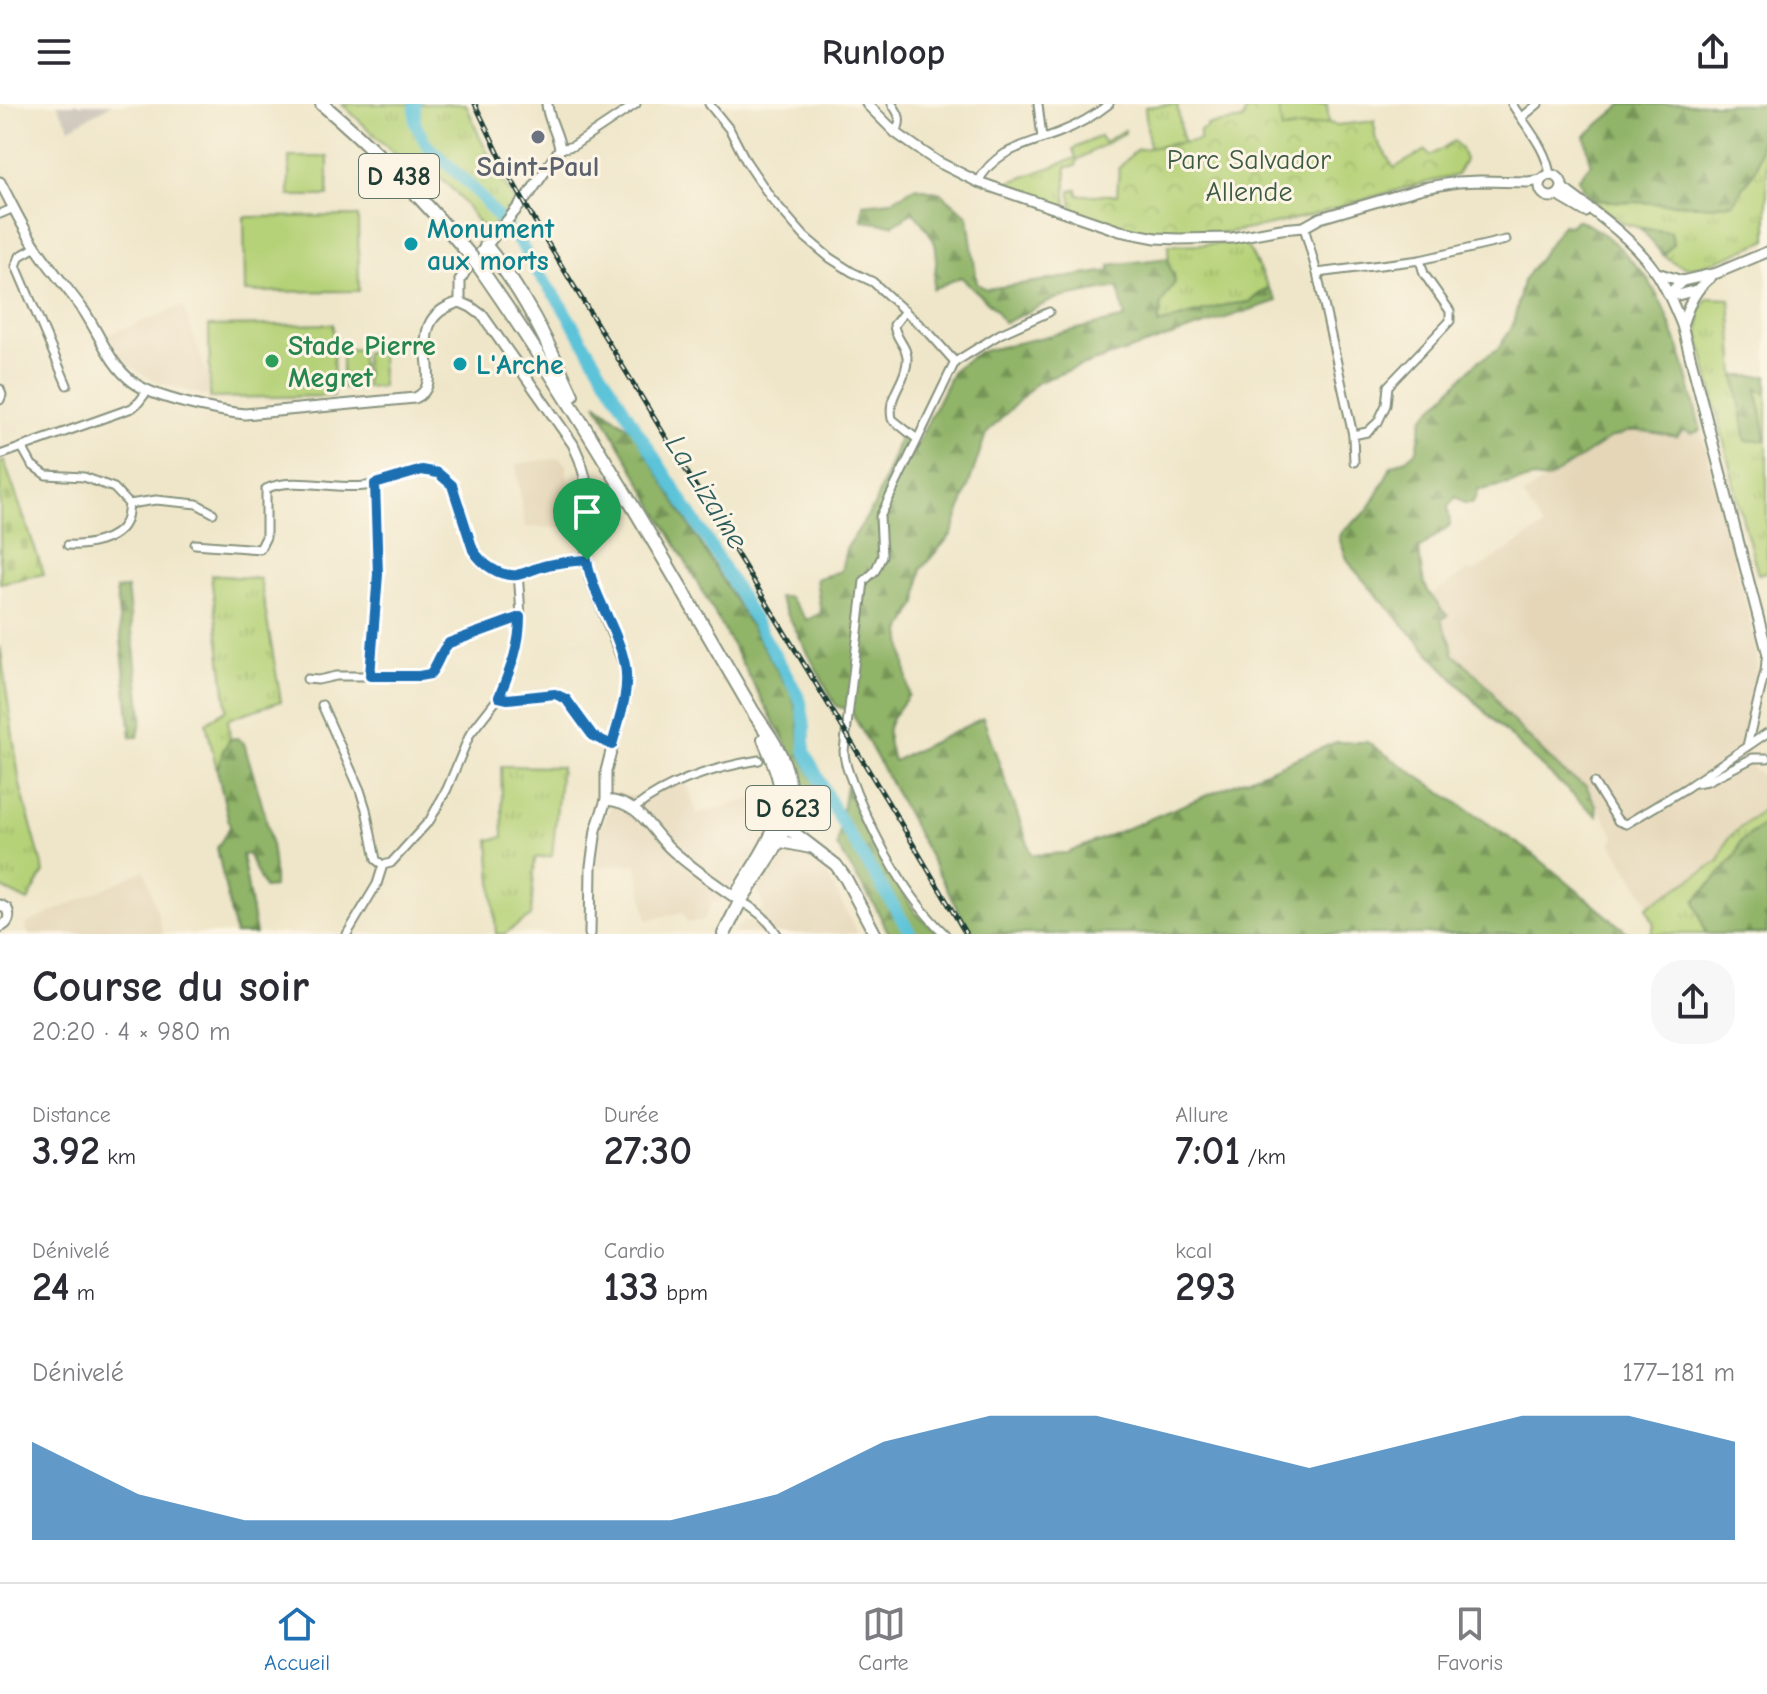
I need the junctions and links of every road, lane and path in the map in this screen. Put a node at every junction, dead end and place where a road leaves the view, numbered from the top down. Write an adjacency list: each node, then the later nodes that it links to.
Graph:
1 (322, 104): 29 (main road, D 438)
2 (547, 104): 14 (street)
3 (636, 104): 14 (street)
4 (709, 104): 37 (street)
5 (867, 104): 12 (street)
6 (892, 104): 12 (street)
7 (1038, 104): 13 (street)
8 (1109, 104): 13 (street)
9 (1512, 104): 11 (street)
10 (1538, 104): 11 (street)
11 (1521, 118): 15 (street)
12 (896, 133): 18 (street)
13 (1042, 138): 18 (street)
14 (560, 149): 25 (street)
15 (1546, 178): 16 (street); 19 (street); 20 (street)
16 (1480, 181): 20 (street); 23 (street)
17 (0, 182): 21 (street)
18 (978, 182): 23 (street)
19 (1560, 191): 20 (street); 31 (street)
20 (1542, 192)
21 (14, 208): 22 (street); 26 (street)
22 (0, 214)
23 (1304, 227): 30 (street)
24 (1506, 240): 28 (street)
25 (488, 243): 29 (street); 43 (main road)
26 (36, 247): 41 (street); 42 (street)
27 (1767, 252): 32 (street)
28 (1420, 260): 30 (street); 44 (street)
29 (473, 262): 36 (street); 43 (main road, D 438)
30 (1317, 273): 44 (street)
31 (1657, 273): 33 (street); 35 (street)
32 (1717, 273): 33 (street); 34 (street)
33 (1682, 281): 35 (street)
34 (1696, 290): 35 (street); 39 (street)
35 (1669, 294): 39 (street)
36 (460, 302): 42 (street); 54 (street)
37 (905, 311): 40 (street); 45 (street)
38 (1049, 312): 40 (street)
39 (1682, 325): 56 (street)
40 (955, 362): 45 (street)
41 (67, 385)
42 (148, 390): 46 (street)
43 (587, 431): 64 (main road, D 438)
44 (1353, 435): 48 (street)
45 (917, 439): 85 (street)
46 (22, 447): 47 (street); 50 (street)
47 (0, 455)
48 (1354, 462)
49 (375, 484): 52 (street); 55 (street); 60 (street)
50 (129, 504): 51 (street); 53 (street)
51 (213, 513)
52 (195, 544)
53 (68, 545)
54 (587, 560): 55 (street); 66 (street)
55 (518, 575): 57 (street)
56 (1757, 613): 58 (street); 59 (street)
57 (520, 617): 60 (street); 62 (street)
58 (1767, 618)
59 (1767, 650): 67 (street)
60 (370, 676): 61 (street)
61 (307, 679)
62 (499, 697): 66 (street); 75 (street)
63 (322, 705): 75 (street)
64 (752, 710): 74 (main road, D 623)
65 (1766, 734): 67 (street)
66 (612, 745): 72 (street)
67 (1746, 747): 71 (street)
68 (1767, 758): 71 (street)
69 (759, 760): 73 (street)
70 (1594, 783): 71 (street)
71 (1694, 783)
72 (606, 800): 73 (street); 80 (street)
73 (635, 808): 76 (street)
74 (778, 833): 76 (main road, D 623); 84 (main road)
75 (383, 865): 79 (street)
76 (738, 899): 81 (main road, D 623); 82 (main road, D 623); 83 (street)
77 (0, 905): 78 (street)
78 (4, 929)
79 (347, 934)
80 (590, 934)
81 (717, 934)
82 (724, 934)
83 (777, 934)
84 (875, 934)
85 (945, 934)

